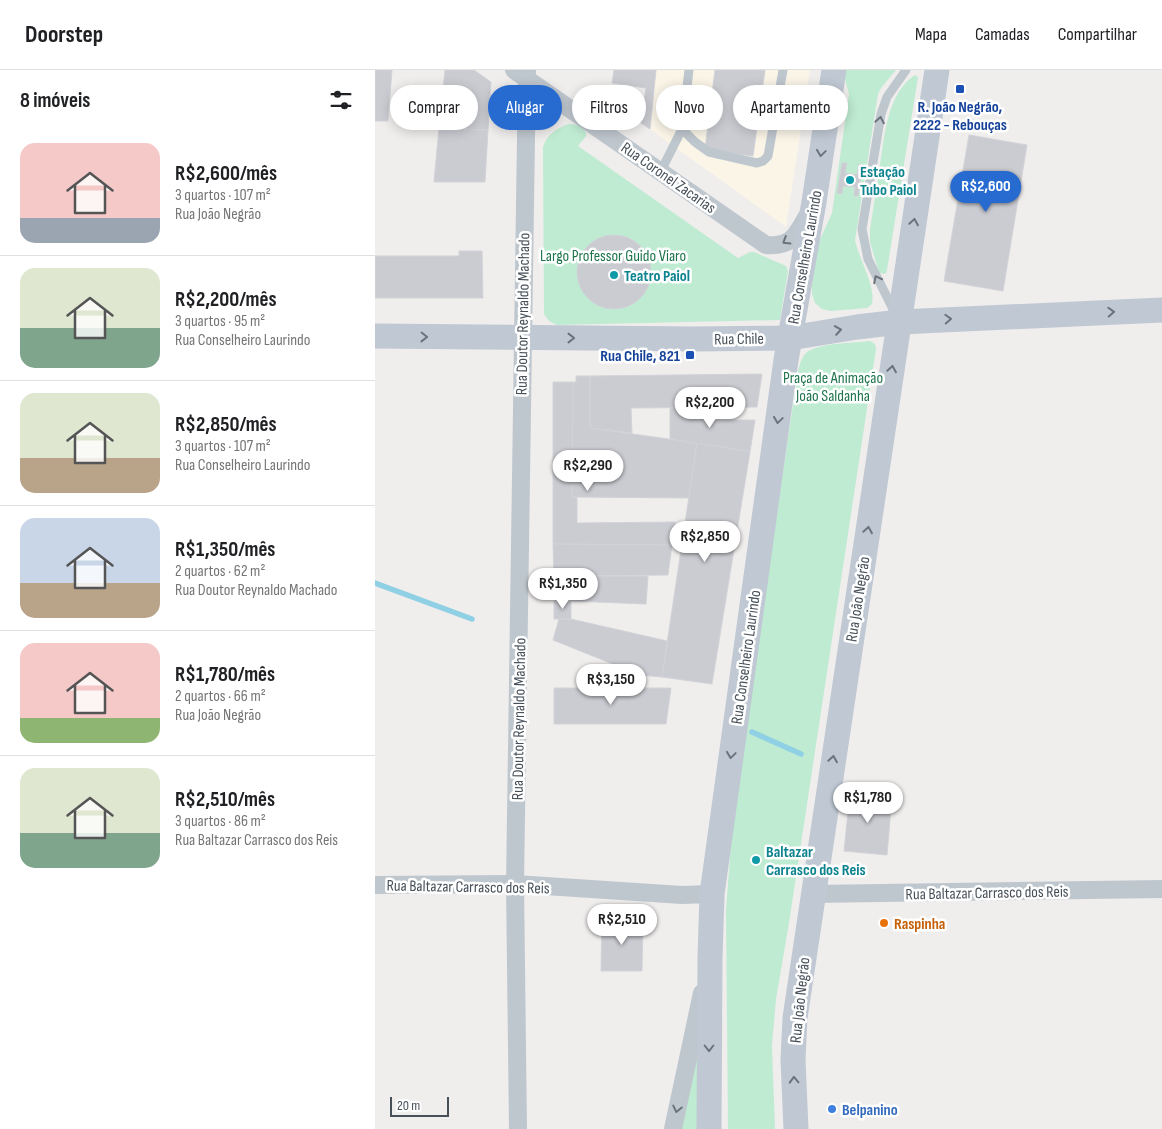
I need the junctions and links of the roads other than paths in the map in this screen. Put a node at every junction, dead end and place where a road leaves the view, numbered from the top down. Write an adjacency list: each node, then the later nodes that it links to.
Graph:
1 (689, 70): 7 (lane)
2 (783, 70): 9 (lane)
3 (834, 70): 11 (main road, Rua Conselheiro Laurindo, one-way to 11)
4 (906, 70): 13 (lane, one-way to 4)
5 (937, 70): 13 (main road, Rua João Negrão, one-way to 5)
6 (522, 73): 10 (street, Rua Coronel Zacarias); 15 (street, Rua Doutor Reynaldo Machado)
7 (687, 85)
8 (682, 130): 10 (lane)
9 (683, 130)
10 (661, 171): 11 (street, Rua Coronel Zacarias, one-way to 10)
11 (814, 202): 16 (main road, Rua Conselheiro Laurindo)
12 (1162, 310): 13 (main road, Rua Chile, one-way to 12)
13 (900, 322): 16 (main road, Rua Chile, one-way to 13); 21 (main road, Rua João Negrão, one-way to 13)
14 (375, 336): 15 (main road, Rua Chile, one-way to 15)
15 (522, 337): 16 (main road, Rua Chile, one-way to 16); 17 (street, Rua Doutor Reynaldo Machado)
16 (790, 338): 20 (main road, Rua Conselheiro Laurindo, one-way to 20)
17 (515, 884): 18 (street, Rua Baltazar Carrasco dos Reis); 20 (street, Rua Baltazar Carrasco dos Reis); 23 (street, Rua Doutor Reynaldo Machado)
18 (375, 885)
19 (1162, 889): 21 (street, Rua Baltazar Carrasco dos Reis)
20 (712, 894): 22 (main road, Rua Conselheiro Laurindo)
21 (812, 894): 26 (main road, Rua João Negrão, one-way to 21)
22 (710, 958): 24 (street, one-way to 24); 25 (main road, Rua Conselheiro Laurindo, one-way to 25)
23 (518, 1129)
24 (673, 1129)
25 (709, 1129)
26 (795, 1129)

